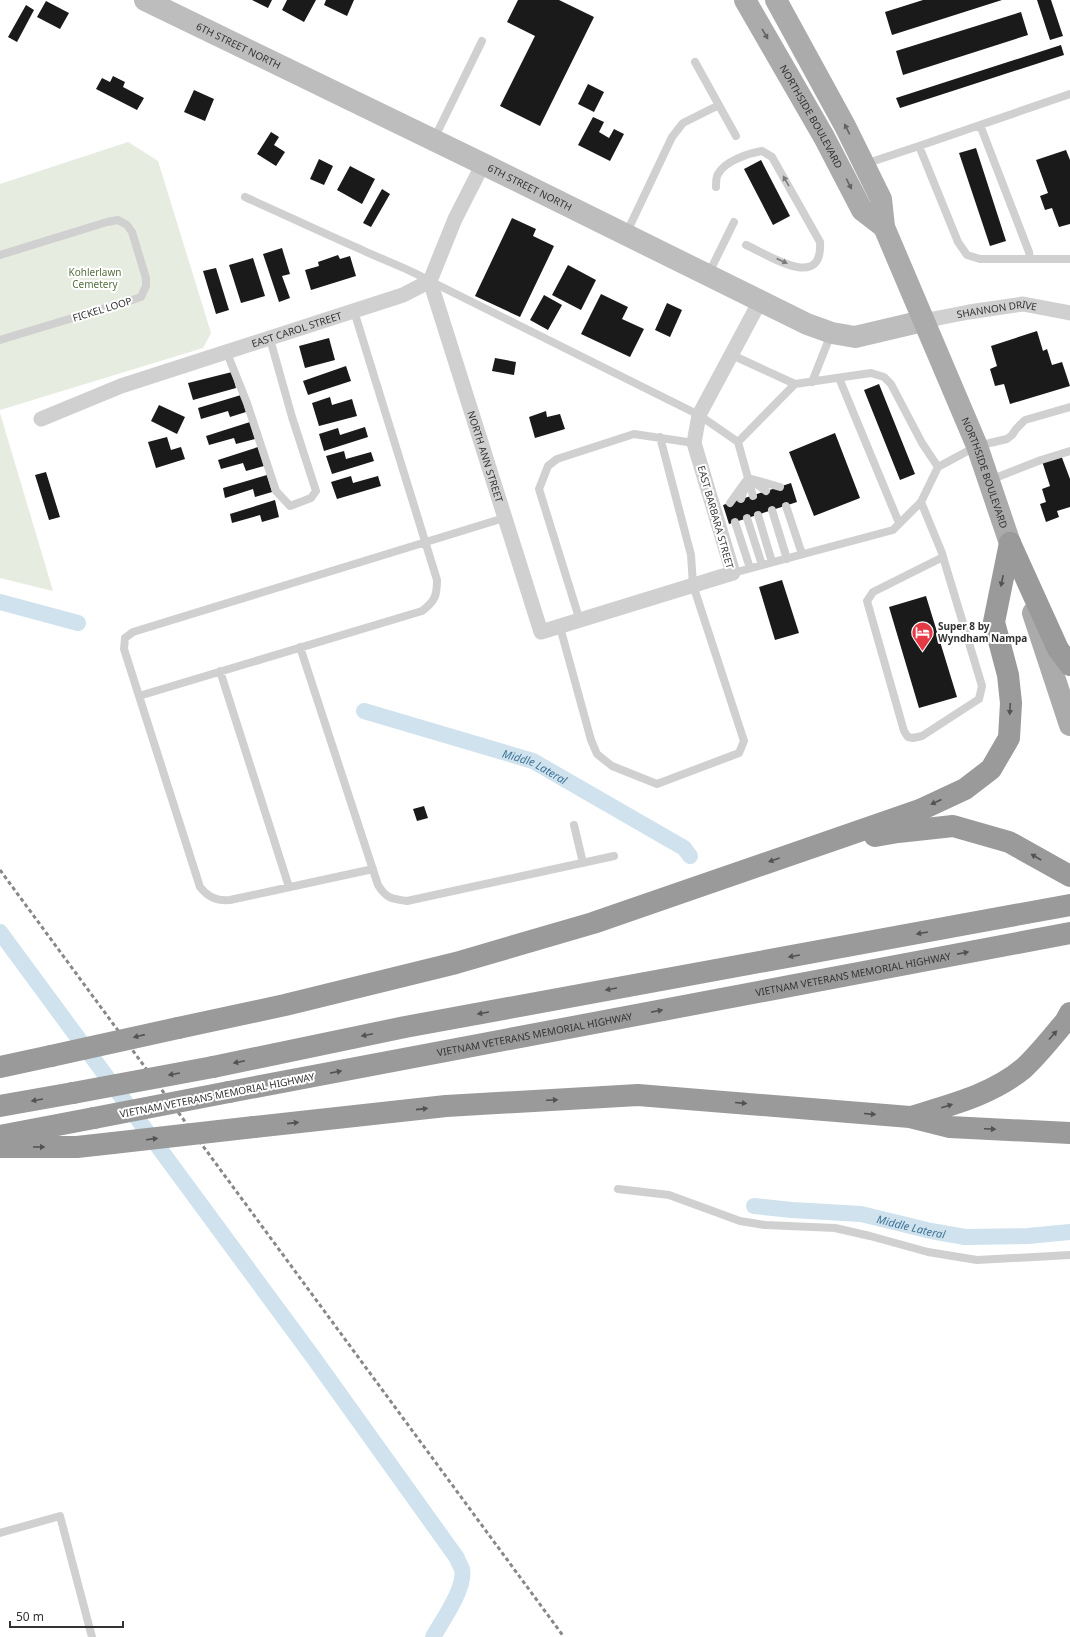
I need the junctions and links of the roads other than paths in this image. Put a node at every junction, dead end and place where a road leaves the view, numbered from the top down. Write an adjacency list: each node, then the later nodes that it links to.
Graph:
1 (145, 0): 10 (street, 6TH STREET NORTH)
2 (746, 0): 17 (main road, NORTHSIDE BOULEVARD, one-way to 17)
3 (776, 0): 13 (main road, NORTHSIDE BOULEVARD, one-way to 3)
4 (482, 41): 10 (lane)
5 (695, 62): 7 (lane)
6 (1070, 94): 8 (lane)
7 (719, 105): 9 (lane); 18 (lane)
8 (980, 125): 11 (lane); 21 (lane)
9 (736, 136)
10 (434, 140): 12 (street, 6TH STREET NORTH)
11 (919, 146): 13 (lane); 21 (lane)
12 (483, 164): 18 (street, 6TH STREET NORTH); 24 (street)
13 (865, 164): 17 (main road, NORTHSIDE BOULEVARD)
14 (716, 187): 19 (lane, one-way to 14)
15 (245, 197): 24 (lane)
16 (734, 222): 23 (lane)
17 (884, 227): 28 (main road, NORTHSIDE BOULEVARD)
18 (625, 234): 23 (street, 6TH STREET NORTH)
19 (746, 245)
20 (0, 255): 31 (lane, FICKEL LOOP)
21 (1030, 259): 22 (lane)
22 (1070, 259)
23 (708, 276): 25 (street, 6TH STREET NORTH)
24 (430, 281): 26 (street, EAST CAROL STREET); 38 (lane); 57 (street, NORTH ANN STREET)
25 (760, 301): 29 (street, 6TH STREET NORTH); 33 (street, EAST BARBARA STREET)
26 (354, 311): 30 (street, EAST CAROL STREET); 61 (lane)
27 (1070, 313): 28 (street, SHANNON DRIVE)
28 (923, 322): 29 (street, 6TH STREET NORTH); 43 (main road, NORTHSIDE BOULEVARD)
29 (832, 333): 35 (lane)
30 (270, 339): 32 (street, EAST CAROL STREET); 32 (lane)
31 (0, 340)
32 (227, 353): 39 (street, EAST CAROL STREET)
33 (732, 354): 36 (lane); 38 (street, EAST BARBARA STREET)
34 (839, 378): 35 (lane); 45 (lane); 60 (lane)
35 (812, 382): 36 (lane)
36 (795, 384): 41 (lane)
37 (1070, 407): 43 (lane)
38 (699, 415): 41 (lane); 42 (street, EAST BARBARA STREET)
39 (41, 418)
40 (660, 437): 42 (lane); 70 (lane); 71 (lane)
41 (738, 442): 46 (lane)
42 (694, 443): 69 (street, EAST BARBARA STREET)
43 (977, 446): 45 (lane); 47 (main road, NORTHSIDE BOULEVARD)
44 (1070, 451): 47 (lane)
45 (938, 467): 52 (lane)
46 (748, 478): 48 (lane); 49 (lane); 50 (lane); 51 (lane); 53 (lane)
47 (989, 480): 62 (main road, NORTHSIDE BOULEVARD)
48 (780, 487)
49 (766, 491)
50 (753, 496)
51 (741, 499)
52 (921, 502): 60 (lane); 64 (lane)
53 (730, 503)
54 (786, 506): 63 (lane)
55 (772, 510): 65 (lane)
56 (758, 515): 66 (lane)
57 (504, 518): 61 (lane); 73 (street, NORTH ANN STREET)
58 (747, 518): 67 (lane)
59 (736, 522): 68 (lane)
60 (899, 523): 63 (lane)
61 (426, 542): 74 (lane); 77 (lane)
62 (1010, 543): 75 (highway); 78 (main road, NORTHSIDE BOULEVARD); 80 (highway, one-way to 80)
63 (802, 554): 65 (lane)
64 (943, 557): 64 (lane)
65 (787, 558): 66 (lane)
66 (772, 562): 67 (lane)
67 (762, 565): 68 (lane)
68 (750, 568): 69 (lane)
69 (733, 573): 70 (street, EAST BARBARA STREET)
70 (694, 586): 71 (street, EAST BARBARA STREET); 72 (lane)
71 (580, 621): 72 (street, EAST BARBARA STREET)
72 (560, 627): 73 (street, EAST BARBARA STREET)
73 (541, 632)
74 (300, 647): 76 (lane); 83 (lane)
75 (1070, 665)
76 (220, 671): 77 (lane); 85 (lane)
77 (139, 696): 85 (lane)
78 (1070, 725)
79 (574, 825): 82 (lane)
80 (797, 852): 84 (highway, one-way to 80); 89 (highway, one-way to 89, bridge)
81 (614, 856): 82 (lane)
82 (583, 863): 83 (lane)
83 (373, 869): 85 (lane)
84 (1070, 876)
85 (289, 887)
86 (1070, 905): 90 (highway, one-way to 90, bridge)
87 (1070, 933): 93 (highway, VIETNAM VETERANS MEMORIAL HIGHWAY, one-way to 87, bridge)
88 (1070, 1013): 91 (highway, one-way to 88)
89 (0, 1067)
90 (0, 1106)
91 (910, 1117): 92 (highway, one-way to 92); 94 (highway, one-way to 91, bridge)
92 (1070, 1133)
93 (0, 1136)
94 (0, 1147)
95 (618, 1189): 96 (lane)
96 (1070, 1255)
97 (0, 1533): 98 (lane)
98 (92, 1637)

